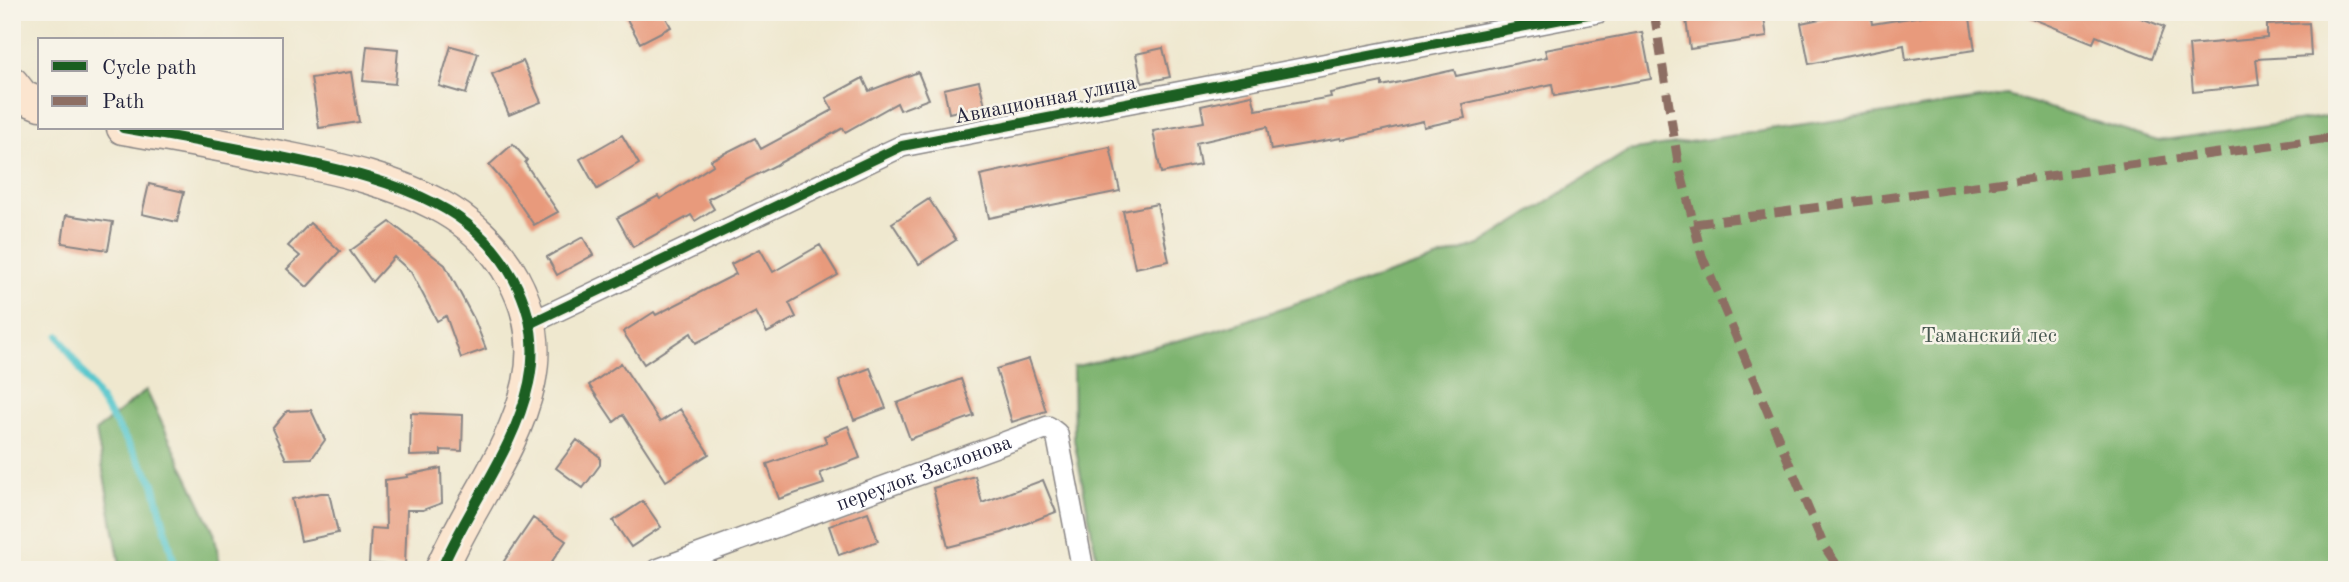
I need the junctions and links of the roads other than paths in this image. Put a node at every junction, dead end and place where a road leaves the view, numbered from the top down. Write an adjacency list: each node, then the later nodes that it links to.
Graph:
1 (1598, 12): 5 (street, Авиационная улица)
2 (12, 83): 3 (street)
3 (38, 103)
4 (133, 130): 5 (street)
5 (531, 323): 6 (street)
6 (441, 570)
7 (657, 570): 8 (street, переулок Заслонова)
8 (1083, 570)

